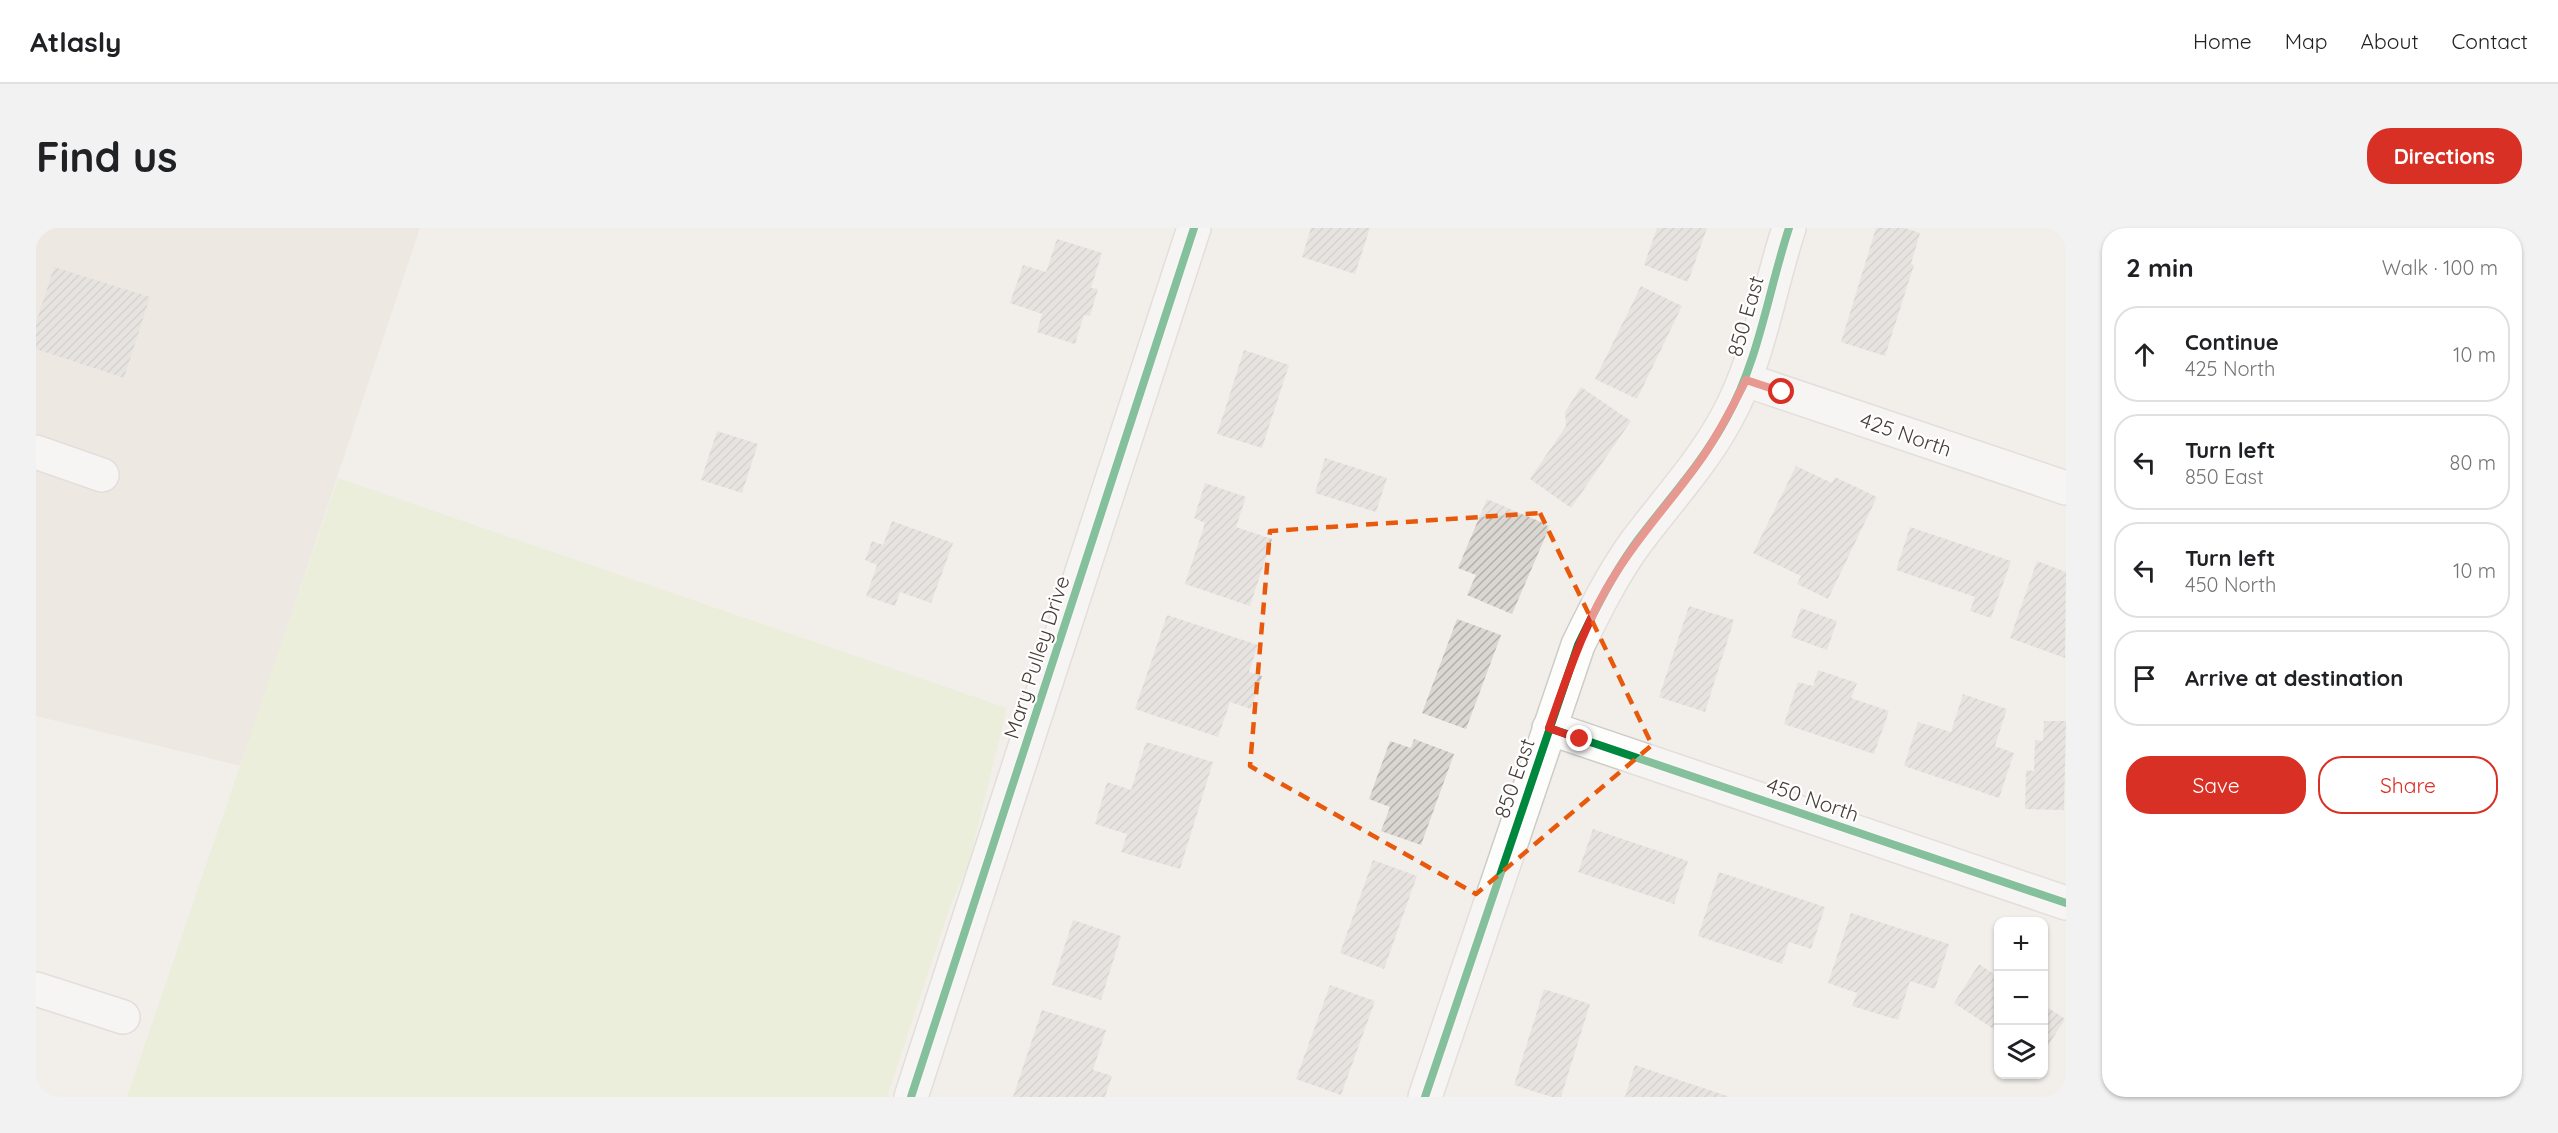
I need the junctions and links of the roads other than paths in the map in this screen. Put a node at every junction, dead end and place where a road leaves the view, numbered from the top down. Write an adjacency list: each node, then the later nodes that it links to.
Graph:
1 (1194, 228): 11 (street, Mary Pulley Drive)
2 (1789, 228): 3 (street, 850 East)
3 (1746, 380): 6 (street, 425 North); 7 (street, 850 East)
4 (36, 452): 5 (street)
5 (102, 475)
6 (2066, 488)
7 (1549, 728): 8 (street, 450 North); 12 (street, 850 East)
8 (2066, 903)
9 (36, 989): 10 (street)
10 (123, 1017)
11 (911, 1097)
12 (1425, 1097)

